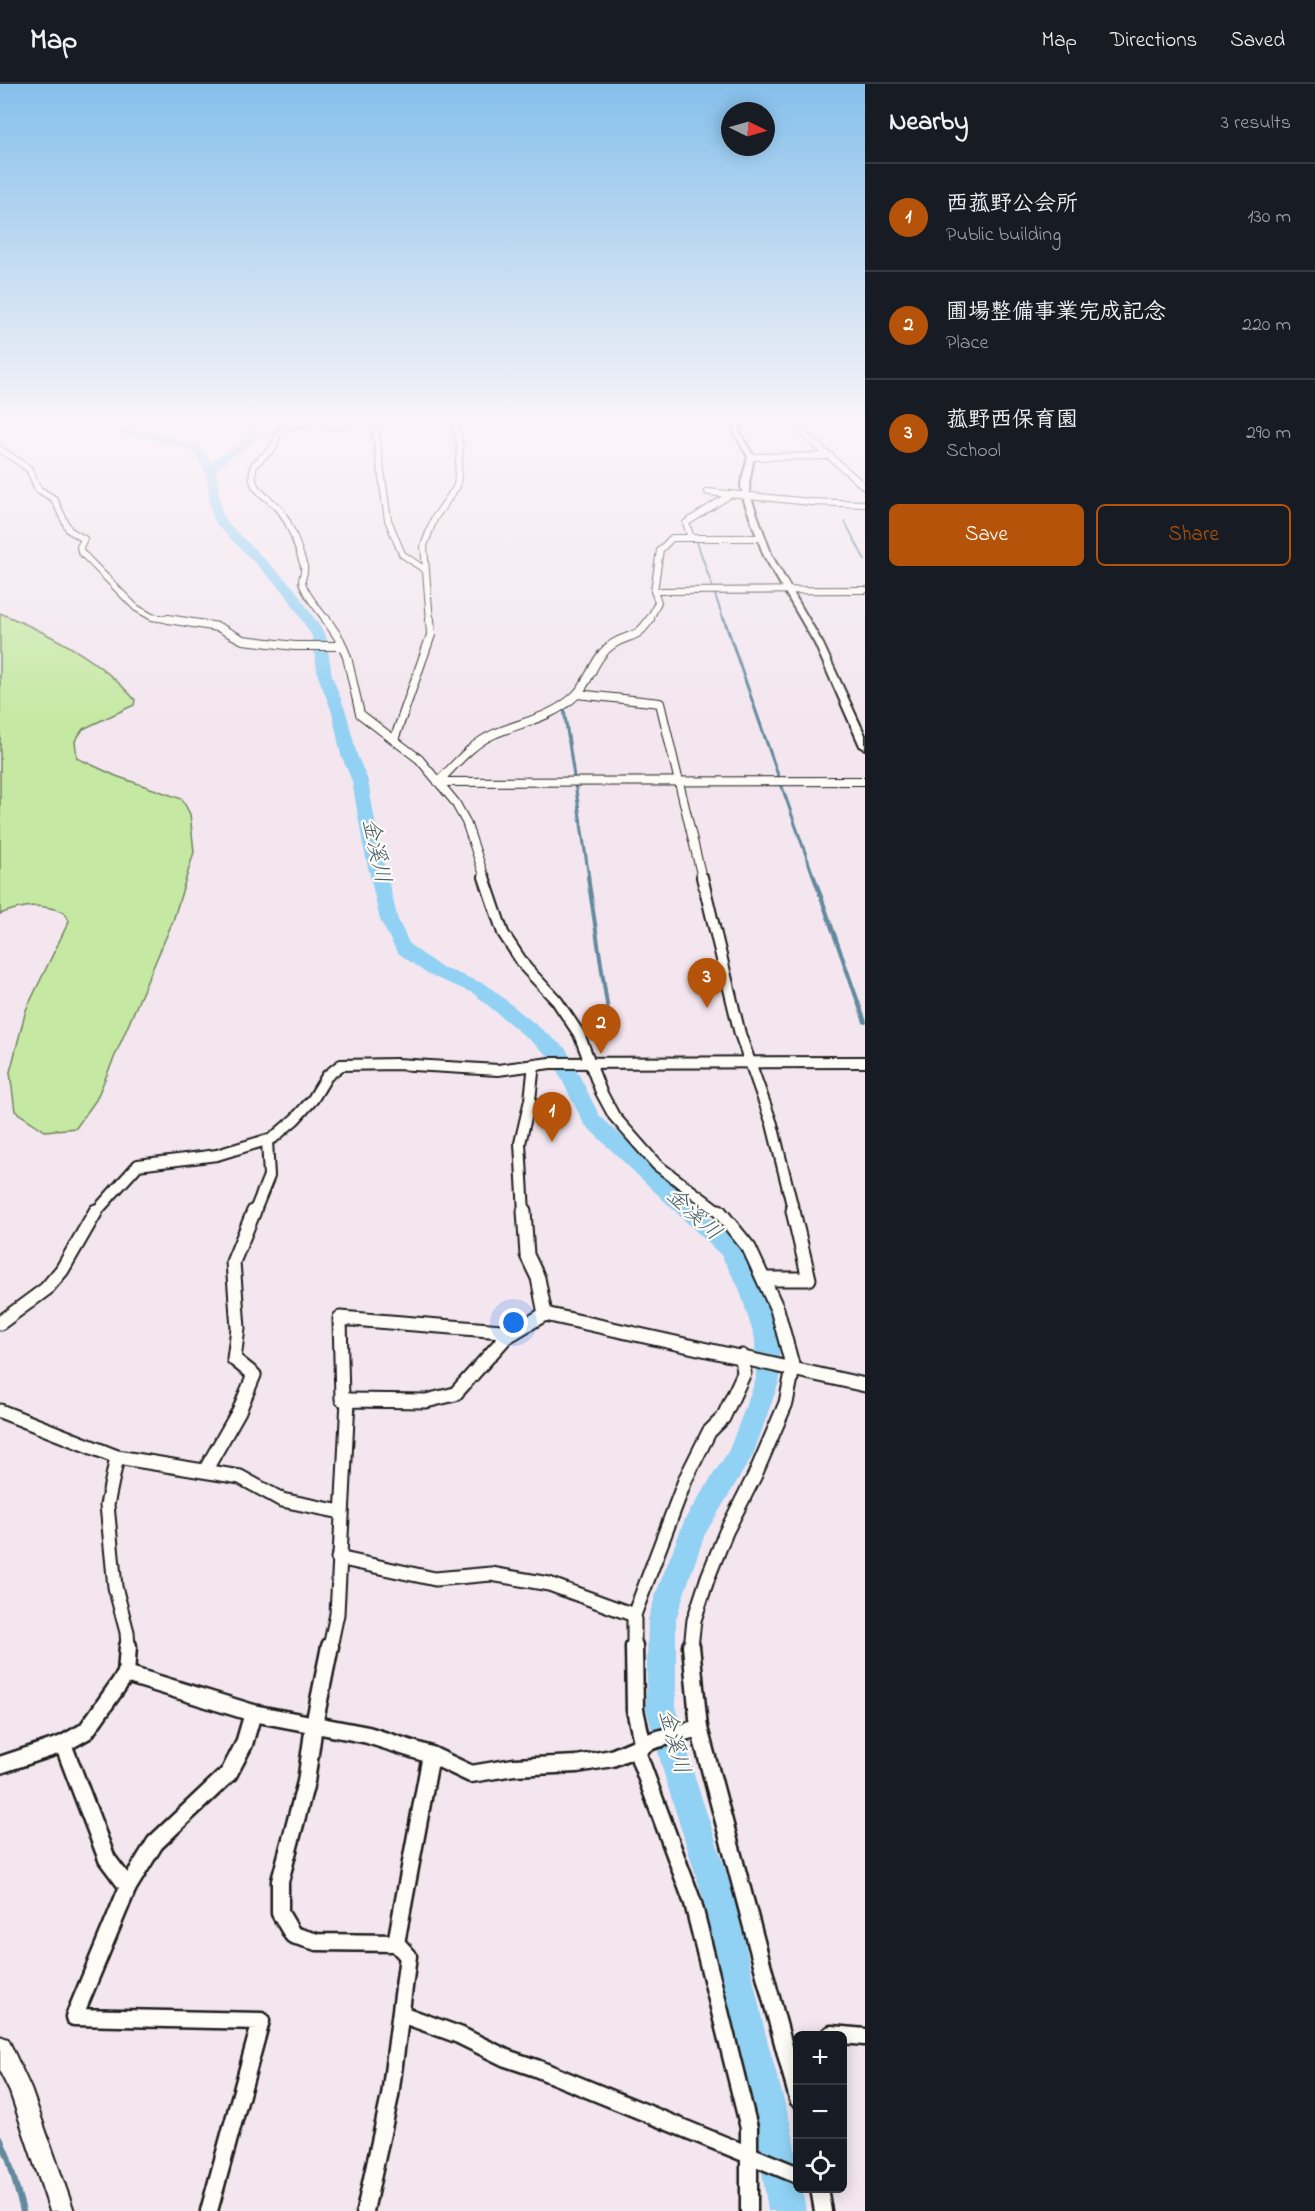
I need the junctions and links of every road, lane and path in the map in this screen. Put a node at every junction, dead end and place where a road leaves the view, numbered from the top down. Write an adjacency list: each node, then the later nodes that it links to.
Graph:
1 (65, 521): 13 (street)
2 (286, 521): 13 (street)
3 (389, 521): 9 (street)
4 (434, 521): 9 (street)
5 (689, 521): 7 (street)
6 (756, 521): 8 (main road)
7 (690, 538): 8 (street); 11 (street)
8 (762, 538): 12 (main road)
9 (425, 570): 15 (street)
10 (865, 590): 12 (street)
11 (654, 591): 12 (street); 14 (street)
12 (787, 591): 16 (main road)
13 (340, 646): 15 (street)
14 (577, 693): 17 (street); 19 (street)
15 (394, 740): 19 (street)
16 (865, 746)
17 (679, 781): 18 (street); 19 (street); 22 (street)
18 (865, 781)
19 (438, 782): 21 (street)
20 (865, 1062): 22 (street)
21 (587, 1063): 22 (street); 23 (street); 25 (street)
22 (753, 1063): 25 (street)
23 (536, 1064): 24 (street); 26 (street)
24 (267, 1141): 27 (street); 35 (street)
25 (765, 1279): 30 (street)
26 (545, 1314): 28 (street); 29 (street)
27 (0, 1323)
28 (514, 1332): 32 (street); 32 (street)
29 (744, 1357): 30 (street); 38 (street)
30 (788, 1366): 31 (street); 42 (street)
31 (865, 1385)
32 (348, 1400): 36 (street)
33 (0, 1411): 34 (street)
34 (117, 1457): 35 (street); 39 (street)
35 (206, 1470): 36 (street)
36 (340, 1512): 37 (street)
37 (338, 1557): 38 (street); 41 (street)
38 (634, 1615): 44 (street)
39 (126, 1674): 40 (street); 43 (street)
40 (253, 1713): 41 (street); 47 (street)
41 (314, 1725): 45 (street); 48 (street)
42 (694, 1729): 44 (street); 53 (street)
43 (63, 1744): 46 (street); 47 (street)
44 (644, 1745): 45 (street); 54 (street)
45 (431, 1755): 48 (street)
46 (0, 1765)
47 (128, 1887): 58 (street)
48 (396, 1943): 49 (street)
49 (401, 2014): 54 (street); 59 (street)
50 (847, 2035): 51 (street)
51 (865, 2037)
52 (0, 2047): 57 (main road)
53 (793, 2069)
54 (753, 2158): 55 (street); 60 (street)
55 (793, 2173)
56 (820, 2193): 61 (street)
57 (62, 2211)
58 (209, 2211)
59 (365, 2211)
60 (749, 2211)
61 (823, 2211)

